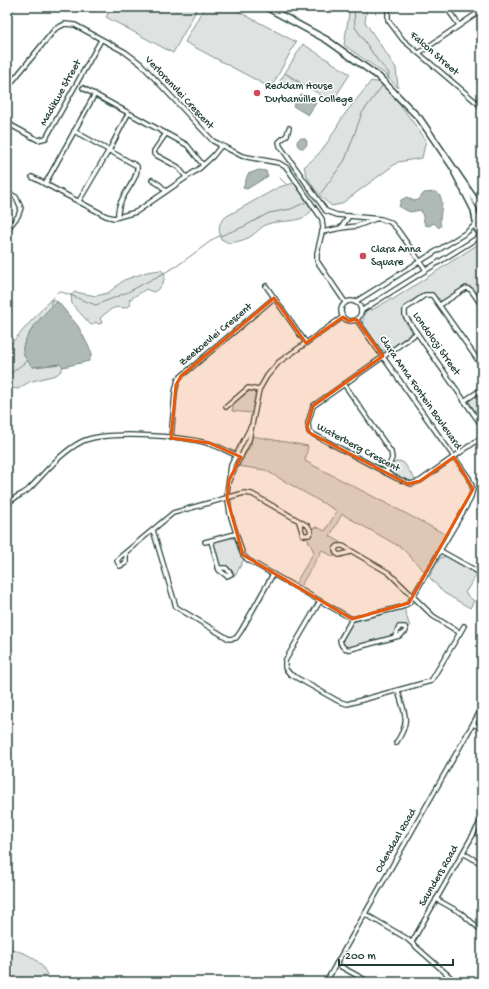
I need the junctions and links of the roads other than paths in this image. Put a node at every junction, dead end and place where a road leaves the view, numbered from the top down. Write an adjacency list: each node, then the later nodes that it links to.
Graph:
1 (13, 7): 5 (street)
2 (266, 7): 21 (main road)
3 (388, 7): 9 (street, Falcon Street)
4 (446, 7): 7 (street)
5 (7, 10)
6 (482, 10): 7 (street)
7 (459, 25): 9 (street)
8 (101, 40): 10 (street, Verlorenvlei Crescent); 15 (street, Madikwe Street); 19 (street, Verlorenvlei Crescent)
9 (420, 53): 13 (street, Falcon Street)
10 (7, 88)
11 (83, 88): 12 (street)
12 (95, 94): 14 (street); 17 (street)
13 (482, 108)
14 (128, 114): 18 (street); 20 (street)
15 (7, 123)
16 (289, 128): 32 (street)
17 (74, 131): 20 (street); 26 (street)
18 (166, 135): 22 (street); 24 (street)
19 (221, 146): 22 (street); 38 (street, Verlorenvlei Crescent)
20 (109, 149): 29 (street); 33 (street)
21 (446, 156): 30 (main road); 35 (main road)
22 (203, 165): 24 (street)
23 (32, 177): 26 (street)
24 (186, 177): 27 (street)
25 (152, 180): 27 (street)
26 (45, 184): 29 (street)
27 (166, 191): 33 (street)
28 (7, 192): 37 (street)
29 (79, 202): 33 (street)
30 (482, 210)
31 (482, 215): 35 (main road)
32 (349, 216): 34 (street); 36 (street)
33 (118, 217)
34 (375, 219): 36 (street); 40 (street)
35 (476, 223): 39 (main road); 40 (street)
36 (341, 228): 38 (street)
37 (7, 230)
38 (322, 232): 46 (street, Verlorenvlei Crescent)
39 (482, 235): 41 (street)
40 (420, 262): 41 (street); 47 (street)
41 (426, 270): 50 (street)
42 (266, 286): 44 (street)
43 (482, 296): 45 (street)
44 (274, 298): 54 (street); 65 (street, Zeekoevlei Crescent)
45 (477, 299): 48 (street); 49 (street)
46 (345, 302): 47 (street); 51 (street)
47 (355, 302): 50 (street)
48 (440, 305): 53 (street, Londolozi Street); 56 (street, Londolozi Street)
49 (482, 306)
50 (361, 311): 52 (street)
51 (343, 317): 52 (street); 54 (street)
52 (356, 319): 55 (street, Clara Anna Fontein Boulevard)
53 (417, 332): 55 (street, Waterberg Crescent); 60 (street, Londolozi Street)
54 (306, 343): 59 (street)
55 (383, 356): 57 (street, Waterberg Crescent); 68 (street, Clara Anna Fontein Boulevard)
56 (482, 366)
57 (344, 384): 69 (street); 69 (street, Waterberg Crescent)
58 (482, 389): 60 (street)
59 (259, 390): 61 (street); 62 (street)
60 (464, 401): 63 (street, Londolozi Street)
61 (226, 407)
62 (251, 426): 66 (street); 67 (street)
63 (482, 426)
64 (482, 437): 68 (street)
65 (171, 438): 66 (street); 72 (street)
66 (236, 455): 67 (street); 70 (street)
67 (241, 457): 70 (street)
68 (454, 457): 69 (street, Waterberg Crescent); 78 (street, Clara Anna Fontein Boulevard)
69 (386, 473)
70 (229, 480): 71 (street)
71 (227, 498): 73 (street); 74 (street); 75 (street)
72 (7, 505)
73 (299, 522)
74 (153, 530): 79 (street); 82 (street)
75 (235, 534): 76 (street); 82 (street)
76 (210, 541): 77 (street); 81 (street)
77 (205, 542)
78 (441, 551): 83 (street); 84 (street, Clara Anna Fontein Boulevard)
79 (126, 552)
80 (351, 552): 84 (street)
81 (218, 568)
82 (273, 574): 85 (street)
83 (482, 574)
84 (414, 598): 86 (street, Clara Anna Fontein Boulevard); 88 (street)
85 (320, 601): 86 (street); 90 (street)
86 (352, 619): 89 (street)
87 (464, 626): 88 (street)
88 (460, 633): 90 (street)
89 (395, 637)
90 (398, 691): 94 (street)
91 (482, 708): 92 (street, Odendaal Road)
92 (473, 724): 93 (street); 99 (street, Odendaal Road)
93 (482, 729)
94 (396, 743)
95 (482, 819): 96 (street, Saunders Road)
96 (463, 853): 97 (street); 98 (street, Saunders Road)
97 (482, 864)
98 (436, 899): 100 (street); 101 (street, Saunders Road)
99 (365, 914): 101 (street); 102 (street, Odendaal Road)
100 (482, 931)
101 (412, 942): 105 (street)
102 (336, 964): 103 (street, Odendaal Road); 104 (street)
103 (326, 982)
104 (369, 982)
105 (456, 982)

